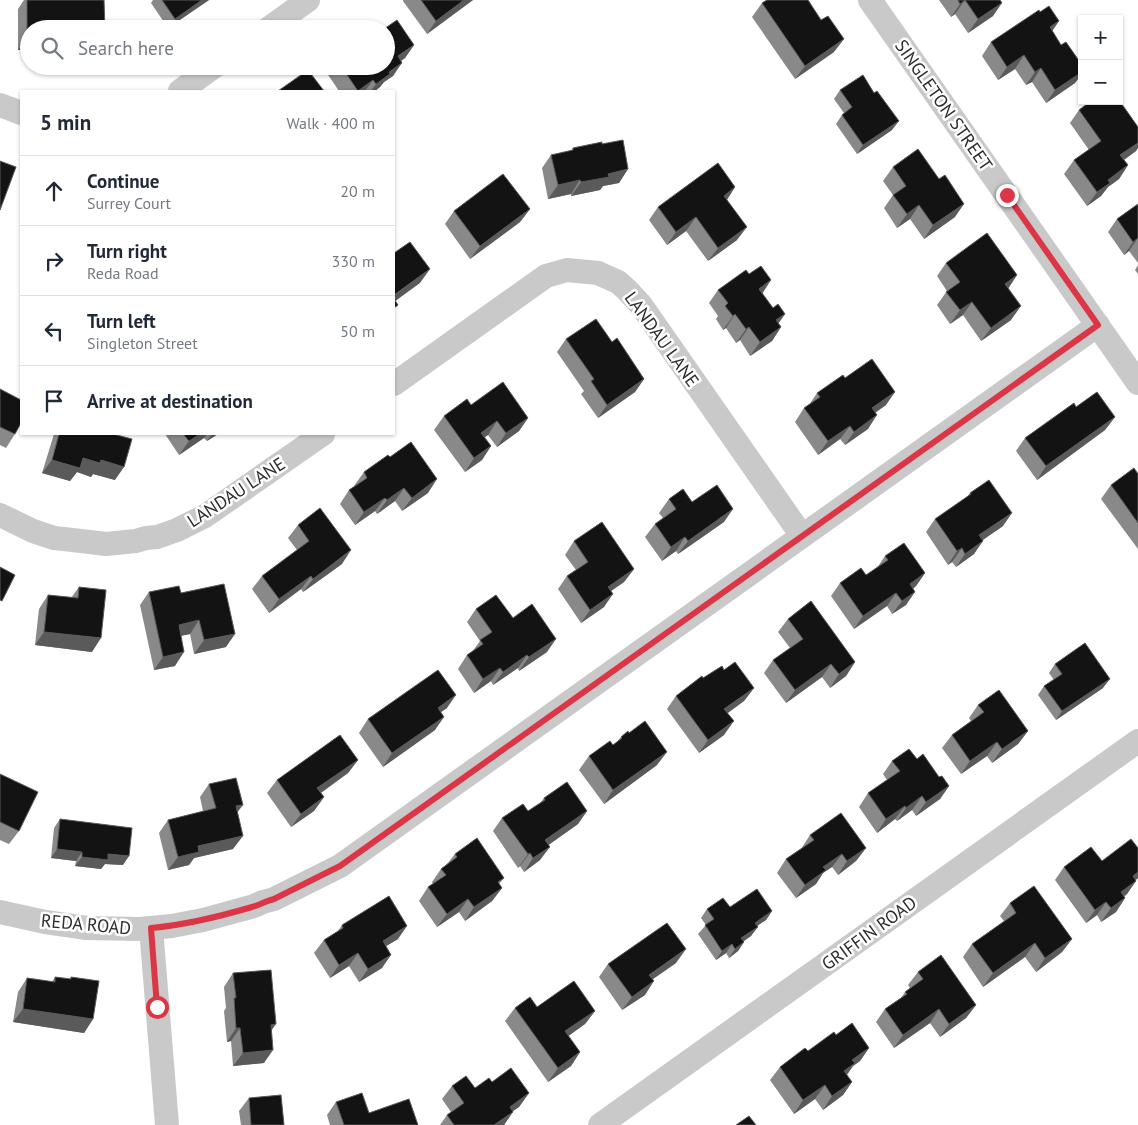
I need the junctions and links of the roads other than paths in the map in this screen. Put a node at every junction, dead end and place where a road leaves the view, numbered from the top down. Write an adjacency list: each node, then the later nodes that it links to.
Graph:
1 (308, 0): 3 (street)
2 (870, 0): 8 (street, SINGLETON STREET)
3 (280, 20)
4 (202, 75): 5 (street)
5 (181, 90)
6 (0, 105): 7 (street)
7 (20, 113)
8 (1098, 325): 10 (street, SINGLETON STREET); 13 (street, REDA ROAD)
9 (395, 383): 13 (street, LANDAU LANE)
10 (1138, 383)
11 (322, 435): 12 (street, LANDAU LANE)
12 (0, 515)
13 (802, 536): 16 (street, REDA ROAD)
14 (1138, 741): 18 (street, GRIFFIN ROAD)
15 (0, 912): 16 (street, REDA ROAD)
16 (151, 928): 17 (street)
17 (167, 1125)
18 (600, 1125)

